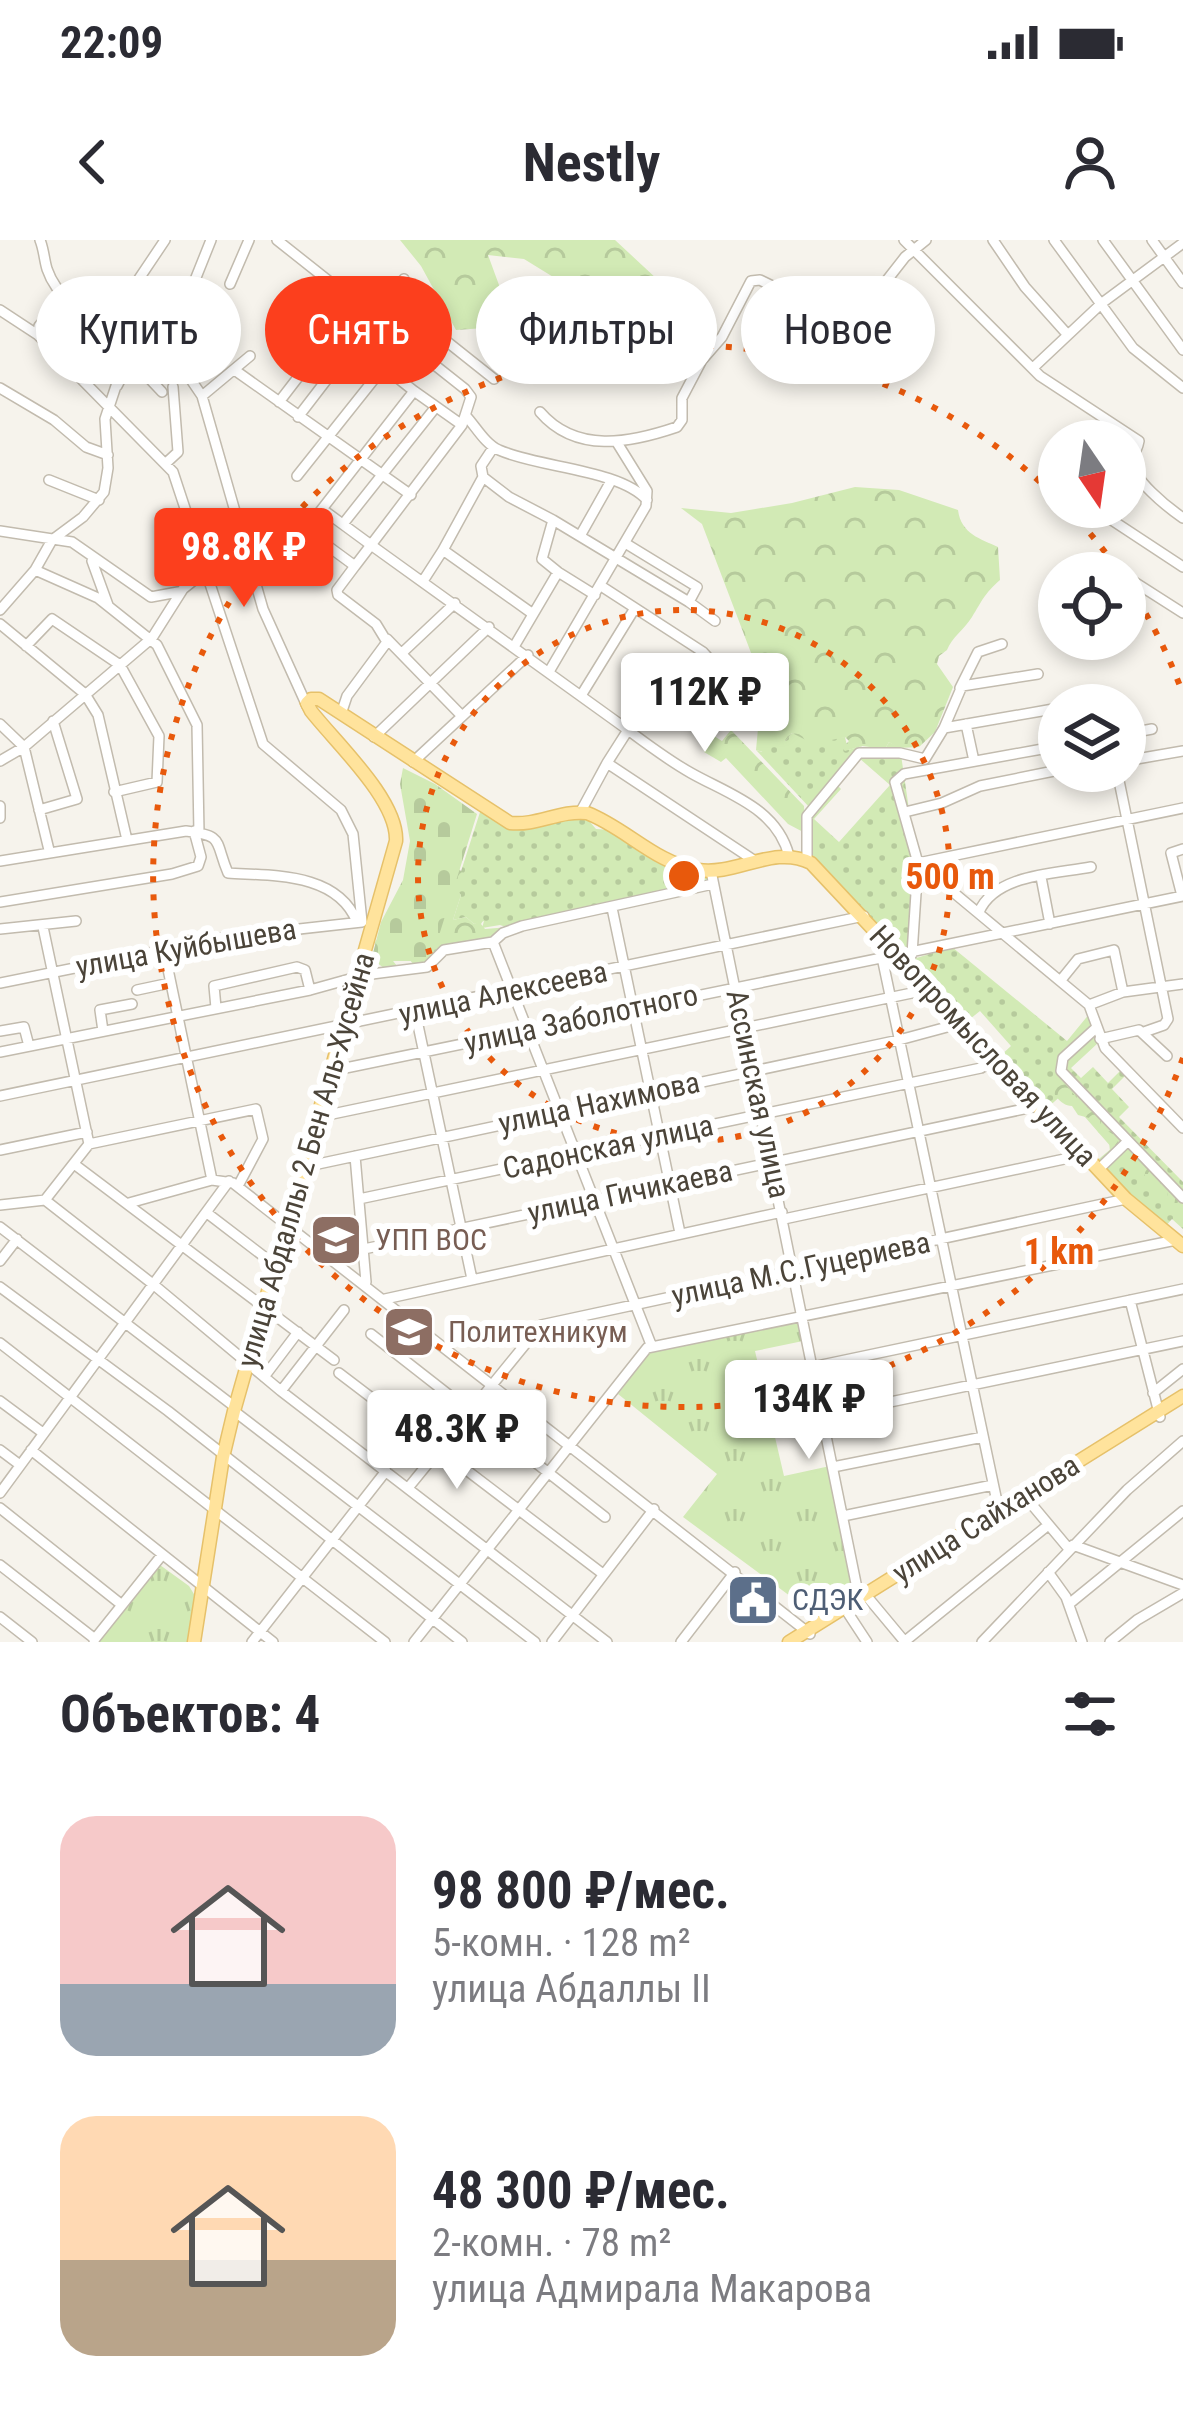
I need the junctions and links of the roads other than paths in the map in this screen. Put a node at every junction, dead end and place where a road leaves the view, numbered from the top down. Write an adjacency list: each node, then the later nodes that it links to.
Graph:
1 (40, 240): 15 (street)
2 (165, 240): 16 (street)
3 (212, 240): 17 (street)
4 (249, 240): 18 (street)
5 (278, 240): 19 (street)
6 (904, 240): 13 (street)
7 (926, 240): 13 (street)
8 (993, 240): 25 (street)
9 (1054, 240): 22 (street)
10 (1103, 240): 20 (street)
11 (1152, 240): 14 (street)
12 (1183, 243): 14 (street)
13 (914, 249): 30 (street); 56 (street)
14 (1164, 258): 20 (street); 21 (street)
15 (51, 276)
16 (142, 276)
17 (197, 276)
18 (233, 276)
19 (323, 276)
20 (1132, 281): 22 (street); 27 (street)
21 (1183, 283)
22 (1102, 303): 25 (street); 44 (street)
23 (0, 310): 24 (street)
24 (36, 334)
25 (1067, 334): 30 (street)
26 (452, 346): 47 (street)
27 (1183, 350)
28 (250, 356): 29 (street)
29 (241, 366)
30 (1034, 367): 54 (street)
31 (241, 375): 49 (street)
32 (452, 381): 47 (street)
33 (92, 384): 48 (street)
34 (117, 384): 48 (street)
35 (119, 384): 48 (street)
36 (161, 384): 60 (street)
37 (194, 384): 46 (street)
38 (218, 384): 46 (street)
39 (293, 384): 49 (street)
40 (323, 384): 52 (street)
41 (372, 384): 55 (street)
42 (405, 384): 45 (street)
43 (0, 388): 58 (street)
44 (1183, 388)
45 (414, 391): 50 (street); 59 (street)
46 (202, 396): 74 (street)
47 (471, 397): 53 (street)
48 (111, 401): 58 (street); 60 (street)
49 (279, 403): 52 (street)
50 (435, 407): 53 (street); 61 (street)
51 (540, 412): 56 (street)
52 (298, 417): 55 (street)
53 (464, 420): 57 (street); 67 (street)
54 (1106, 420)
55 (328, 439): 59 (street); 62 (street)
56 (616, 442): 69 (street)
57 (493, 448): 63 (street); 65 (street)
58 (108, 455): 68 (street)
59 (361, 459): 61 (street); 70 (street)
60 (164, 464): 87 (street)
61 (382, 474): 67 (street); 73 (street)
62 (297, 476)
63 (483, 477): 72 (street); 82 (street)
64 (49, 480): 68 (street)
65 (610, 481): 69 (street); 78 (street)
66 (1146, 484): 71 (street)
67 (411, 495): 81 (street)
68 (99, 500): 79 (street)
69 (646, 500): 80 (street)
70 (322, 509): 73 (street); 76 (street)
71 (1183, 518)
72 (553, 520): 78 (street); 89 (street)
73 (343, 524): 81 (street)
74 (239, 525): 76 (street); 120 (street)
75 (1123, 528): 86 (street)
76 (307, 530): 85 (street)
77 (0, 531): 79 (street)
78 (580, 536): 84 (street)
79 (52, 540): 83 (street); 88 (street)
80 (625, 543): 84 (street); 94 (street)
81 (371, 545): 85 (street); 90 (street)
82 (443, 550): 90 (street); 100 (street)
83 (89, 556): 91 (street); 96 (street)
84 (616, 558): 93 (street); 94 (street)
85 (355, 566): 105 (street)
86 (1183, 568)
87 (208, 569): 91 (street); 170 (street)
88 (35, 570): 96 (street); 98 (street)
89 (558, 572): 93 (street); 100 (street)
90 (423, 581): 95 (street)
91 (183, 589): 104 (street)
92 (1146, 589): 99 (street)
93 (598, 591): 97 (street); 113 (street)
94 (689, 602): 101 (street)
95 (455, 603): 103 (street); 109 (street)
96 (108, 605): 104 (street)
97 (635, 608): 112 (street); 119 (street)
98 (0, 610)
99 (1182, 610)
100 (533, 614): 107 (street)
101 (716, 620)
102 (0, 624): 108 (street)
103 (489, 627): 107 (street); 115 (street)
104 (152, 638): 111 (street); 151 (street)
105 (387, 639): 109 (street); 122 (street)
106 (1001, 644): 116 (street)
107 (515, 645): 110 (street)
108 (26, 646): 111 (street); 118 (street)
109 (404, 652): 115 (street)
110 (528, 655): 113 (street); 124 (street)
111 (120, 664): 118 (street); 142 (street)
112 (714, 666): 117 (street); 123 (street)
113 (550, 670): 119 (street)
114 (1038, 674): 116 (street)
115 (430, 682): 124 (street); 132 (street)
116 (960, 688): 128 (street)
117 (698, 691)
118 (85, 694): 125 (street); 142 (street)
119 (582, 694): 131 (street)
120 (313, 703): 122 (main road); 170 (main road, улица Абдаллы 2 Бен Аль-Хусейна)
121 (1038, 712): 127 (street)
122 (341, 714): 132 (main road)
123 (772, 714)
124 (460, 715): 139 (street)
125 (53, 722): 133 (street); 146 (street)
126 (0, 724): 133 (street)
127 (966, 724): 128 (street); 138 (street)
128 (944, 728): 156 (street)
129 (1152, 728): 130 (street)
130 (1146, 729)
131 (628, 730): 140 (street); 155 (street)
132 (374, 736): 139 (main road)
133 (24, 747): 137 (street); 146 (street)
134 (1038, 750): 138 (street)
135 (1183, 751): 136 (street)
136 (1146, 757)
137 (0, 761)
138 (974, 761): 148 (street)
139 (413, 762): 147 (main road)
140 (607, 763): 147 (street); 158 (street)
141 (1038, 775): 148 (street)
142 (114, 792): 152 (street)
143 (1121, 792): 150 (street)
144 (0, 806): 149 (street)
145 (1183, 808): 150 (street)
146 (39, 811): 154 (street)
147 (580, 812): 161 (main road)
148 (905, 812): 159 (street)
149 (0, 818)
150 (1126, 820): 159 (street); 165 (street)
151 (196, 832): 152 (street); 164 (street); 170 (street)
152 (127, 840): 154 (street)
153 (1183, 848): 163 (street)
154 (49, 850): 157 (street)
155 (789, 856): 156 (main road); 158 (main road)
156 (807, 860): 168 (main road, Новопромысловая улица)
157 (0, 861)
158 (755, 861): 161 (main road)
159 (918, 863): 167 (street); 179 (street)
160 (1091, 867): 162 (street)
161 (712, 877): 166 (street); 177 (street, Ассинская улица)
162 (1040, 878): 167 (street); 171 (street)
163 (1182, 896): 165 (street, улица Заболотного)
164 (0, 902)
165 (1144, 905): 171 (street, улица Заболотного); 190 (street)
166 (612, 908): 175 (street); 181 (street)
167 (979, 912): 174 (street)
168 (864, 916): 176 (main road, Новопромысловая улица); 177 (street, улица Алексеева)
169 (76, 921): 172 (street)
170 (364, 923): 178 (street, улица Куйбышева); 183 (main road, улица Абдаллы 2 Бен Аль-Хусейна)
171 (1050, 924): 174 (street, улица Заболотного)
172 (43, 927): 173 (street); 182 (street)
173 (0, 929)
174 (1008, 934): 179 (street, улица Заболотного); 184 (street)
175 (493, 942): 183 (street); 193 (street)
176 (890, 944): 179 (main road, Новопромысловая улица); 180 (street)
177 (728, 946): 181 (street, улица Алексеева); 188 (street, Ассинская улица)
178 (164, 950): 182 (street, улица Куйбышева); 186 (street)
179 (907, 955): 180 (street, улица Заболотного); 189 (main road, Новопромысловая улица)
180 (883, 958): 188 (street, улица Заболотного); 195 (street)
181 (626, 968): 193 (street, улица Алексеева); 199 (street)
182 (52, 972): 185 (street, улица Куйбышева); 210 (street)
183 (358, 979): 192 (street); 203 (main road, улица Абдаллы 2 Бен Аль-Хусейна)
184 (1061, 980): 194 (street); 197 (street)
185 (0, 983)
186 (170, 983): 191 (street); 201 (street)
187 (1183, 984): 190 (street)
188 (736, 986): 199 (street, улица Заболотного); 204 (street, Ассинская улица)
189 (931, 988): 195 (street); 202 (main road, Новопромысловая улица)
190 (1161, 988): 194 (street); 208 (street)
191 (137, 990)
192 (310, 990): 198 (street); 198 (street)
193 (512, 990): 200 (street, улица Алексеева); 206 (street)
194 (1123, 992): 197 (street)
195 (891, 997): 204 (street); 211 (street)
196 (132, 1004): 205 (street)
197 (1089, 1005): 209 (street)
198 (216, 1008): 201 (street)
199 (634, 1008): 206 (street, улица Заболотного); 213 (street)
200 (415, 1011): 203 (street, улица Алексеева); 215 (street)
201 (177, 1016): 205 (street); 217 (street)
202 (962, 1022): 211 (street, улица Нахимова); 218 (main road, Новопромысловая улица)
203 (344, 1024): 217 (street, улица Алексеева); 221 (main road, улица Абдаллы 2 Бен Аль-Хусейна)
204 (745, 1028): 213 (street); 220 (street, Ассинская улица)
205 (103, 1030): 210 (street)
206 (527, 1030): 215 (street, улица Заболотного); 219 (street)
207 (0, 1031): 212 (street)
208 (1144, 1033): 209 (street); 216 (street)
209 (1098, 1034): 232 (street); 237 (street)
210 (65, 1038): 212 (street); 222 (street)
211 (899, 1040): 220 (street, улица Нахимова); 223 (street)
212 (29, 1046): 214 (street)
213 (642, 1049): 219 (street); 224 (street)
214 (0, 1052)
215 (423, 1052): 221 (street, улица Заболотного); 225 (street)
216 (1167, 1056)
217 (185, 1058): 222 (street, улица Алексеева); 231 (street)
218 (996, 1059): 223 (street, Садонская улица); 227 (main road, Новопромысловая улица)
219 (544, 1069): 225 (street); 228 (street)
220 (753, 1070): 224 (street, улица Нахимова); 229 (street, Ассинская улица)
221 (331, 1071): 230 (main road, улица Абдаллы 2 Бен Аль-Хусейна)
222 (75, 1081): 226 (street, улица Алексеева); 236 (street)
223 (908, 1084): 229 (street, Садонская улица); 233 (street)
224 (650, 1092): 228 (street, улица Нахимова); 234 (street)
225 (432, 1093): 230 (street); 235 (street)
226 (0, 1096)
227 (1038, 1106): 233 (street, улица Гичикаева); 240 (main road, Новопромысловая улица)
228 (559, 1111): 235 (street, улица Нахимова); 239 (street)
229 (762, 1114): 234 (street, Садонская улица); 242 (street, Ассинская улица)
230 (318, 1118): 244 (main road, улица Абдаллы 2 Бен Аль-Хусейна)
231 (198, 1120): 236 (street); 247 (street); 248 (street)
232 (1183, 1128)
233 (918, 1132): 242 (street, улица Гичикаева); 250 (street)
234 (660, 1136): 239 (street, Садонская улица); 249 (street)
235 (440, 1137): 241 (street, улица Нахимова); 246 (street)
236 (88, 1138): 238 (street); 243 (street)
237 (1127, 1142): 245 (street); 251 (street)
238 (0, 1150)
239 (578, 1155): 246 (street, Садонская улица); 255 (street)
240 (1083, 1155): 245 (main road, Новопромысловая улица); 250 (street)
241 (355, 1156): 244 (street, улица Нахимова); 252 (street)
242 (771, 1162): 249 (street, улица Гичикаева); 259 (street, Ассинская улица)
243 (74, 1164): 254 (street); 256 (street)
244 (304, 1167): 260 (main road, улица Абдаллы 2 Бен Аль-Хусейна)
245 (1098, 1170): 253 (main road, Новопромысловая улица)
246 (450, 1179): 252 (street, Садонская улица); 262 (street)
247 (212, 1180): 248 (street); 256 (street)
248 (233, 1183): 258 (street); 260 (street)
249 (670, 1184): 255 (street, улица Гичикаева); 263 (street)
250 (929, 1190): 259 (street); 265 (street)
251 (1183, 1198)
252 (359, 1199): 269 (street)
253 (1126, 1199): 265 (street, улица М.С.Гуцериева); 266 (main road, Новопромысловая улица)
254 (45, 1200): 257 (street); 275 (street)
255 (596, 1200): 262 (street, улица Гичикаева); 268 (street)
256 (129, 1203): 267 (street)
257 (0, 1205)
258 (207, 1213): 267 (street); 271 (street)
259 (783, 1216): 263 (street); 272 (street, Ассинская улица)
260 (287, 1223): 271 (main road, улица Абдаллы 2 Бен Аль-Хусейна); 274 (street)
261 (0, 1227): 264 (street)
262 (460, 1228): 269 (street, улица Гичикаева); 273 (street)
263 (680, 1233): 268 (street)
264 (16, 1239): 270 (street); 285 (street)
265 (940, 1239): 272 (street, улица М.С.Гуцериева); 277 (street)
266 (1179, 1243): 277 (street)
267 (184, 1245): 275 (street); 281 (street)
268 (614, 1246): 273 (street); 282 (street)
269 (364, 1249): 274 (street)
270 (0, 1261)
271 (275, 1265): 281 (main road, улица Абдаллы 2 Бен Аль-Хусейна)
272 (794, 1272): 282 (street, улица М.С.Гуцериева); 284 (street, Ассинская улица)
273 (472, 1279): 279 (street)
274 (366, 1284): 279 (street)
275 (154, 1285): 285 (street); 296 (street)
276 (0, 1287): 294 (street)
277 (951, 1289): 284 (street); 288 (street)
278 (1183, 1289): 280 (street)
279 (385, 1299): 301 (street)
280 (1130, 1300): 288 (street); 293 (street)
281 (264, 1305): 286 (street); 296 (main road, улица Абдаллы 2 Бен Аль-Хусейна)
282 (637, 1305): 292 (street); 301 (street, улица М.С.Гуцериева)
283 (344, 1310): 291 (street)
284 (802, 1318): 292 (street); 297 (street, Ассинская улица)
285 (125, 1323): 294 (street); 308 (street)
286 (298, 1332): 291 (street); 300 (street)
287 (371, 1334): 309 (street)
288 (961, 1334): 297 (street); 302 (street)
289 (1183, 1341): 293 (street)
290 (0, 1343): 305 (street)
291 (316, 1346): 295 (street); 303 (street)
292 (652, 1347): 314 (street)
293 (1144, 1349): 302 (street); 304 (street)
294 (98, 1358): 305 (street); 319 (street)
295 (334, 1360)
296 (248, 1363): 300 (street); 308 (main road, улица Абдаллы 2 Бен Аль-Хусейна)
297 (812, 1367): 311 (street, Ассинская улица)
298 (1183, 1369): 304 (street)
299 (340, 1373): 316 (street)
300 (265, 1377): 303 (street)
301 (492, 1383): 309 (street, улица М.С.Гуцериева); 314 (street)
302 (973, 1385): 311 (street); 313 (street)
303 (281, 1391): 322 (street)
304 (1153, 1393): 310 (street)
305 (70, 1396): 312 (street); 332 (street)
306 (1183, 1399): 310 (main road, улица Сайханова)
307 (0, 1401): 312 (street)
308 (235, 1410): 319 (main road, улица Абдаллы 2 Бен Аль-Хусейна); 328 (street)
309 (469, 1412): 316 (street, улица М.С.Гуцериева); 323 (street)
310 (1159, 1415): 327 (main road, улица Сайханова); 334 (main road, улица Сайханова)
311 (823, 1416): 321 (street, Ассинская улица)
312 (43, 1433): 318 (street)
313 (983, 1437): 321 (street); 324 (street)
314 (570, 1443): 323 (street); 330 (street)
315 (1181, 1447): 339 (street)
316 (439, 1449): 325 (street, улица М.С.Гуцериева); 331 (street)
317 (0, 1450): 320 (street)
318 (31, 1450): 320 (street); 341 (street)
319 (223, 1457): 332 (main road, улица Абдаллы 2 Бен Аль-Хусейна); 338 (street)
320 (20, 1465): 326 (street)
321 (833, 1466): 335 (street, Ассинская улица)
322 (386, 1471): 325 (street); 328 (street)
323 (546, 1471): 331 (street); 336 (street)
324 (993, 1485): 334 (street); 335 (street)
325 (408, 1488): 340 (street)
326 (0, 1493)
327 (1028, 1500): 334 (main road, улица Сайханова); 337 (street)
328 (358, 1506): 338 (street); 348 (street)
329 (0, 1508): 352 (street)
330 (654, 1509): 345 (street); 346 (street)
331 (517, 1510): 340 (street); 346 (street)
332 (214, 1511): 347 (street); 349 (main road, улица Абдаллы 2 Бен Аль-Хусейна)
333 (1183, 1511): 342 (street)
334 (1000, 1514): 351 (main road, улица Сайханова)
335 (843, 1516): 351 (street, Ассинская улица)
336 (605, 1517)
337 (1047, 1526): 339 (street); 373 (street)
338 (332, 1541): 347 (street); 357 (street)
339 (1071, 1547): 342 (street); 344 (street)
340 (487, 1548): 348 (street); 355 (street)
341 (161, 1555): 349 (street); 352 (street)
342 (1119, 1562): 350 (street); 353 (street)
343 (0, 1565): 360 (street)
344 (1048, 1571): 353 (street); 374 (street)
345 (734, 1572): 358 (street); 370 (street)
346 (603, 1574): 355 (street)
347 (302, 1579): 359 (street); 364 (street)
348 (459, 1583): 357 (street); 367 (street)
349 (201, 1588): 359 (street); 362 (main road, улица Абдаллы 2 Бен Аль-Хусейна)
350 (1183, 1589): 376 (street)
351 (864, 1596): 354 (main road, улица Сайханова); 373 (street)
352 (122, 1604): 360 (street)
353 (1070, 1604): 375 (street)
354 (845, 1610): 358 (main road, улица Сайханова); 372 (street)
355 (574, 1615): 368 (street); 369 (street)
356 (0, 1617): 361 (street)
357 (431, 1620): 365 (street); 366 (street)
358 (809, 1632): 371 (main road, улица Сайханова)
359 (256, 1637): 363 (street)
360 (94, 1640)
361 (32, 1642)
362 (194, 1642)
363 (273, 1642)
364 (385, 1642)
365 (414, 1642)
366 (462, 1642)
367 (535, 1642)
368 (551, 1642)
369 (607, 1642)
370 (681, 1642)
371 (793, 1642)
372 (867, 1642)
373 (904, 1642)
374 (982, 1642)
375 (1082, 1642)
376 (1110, 1642)

